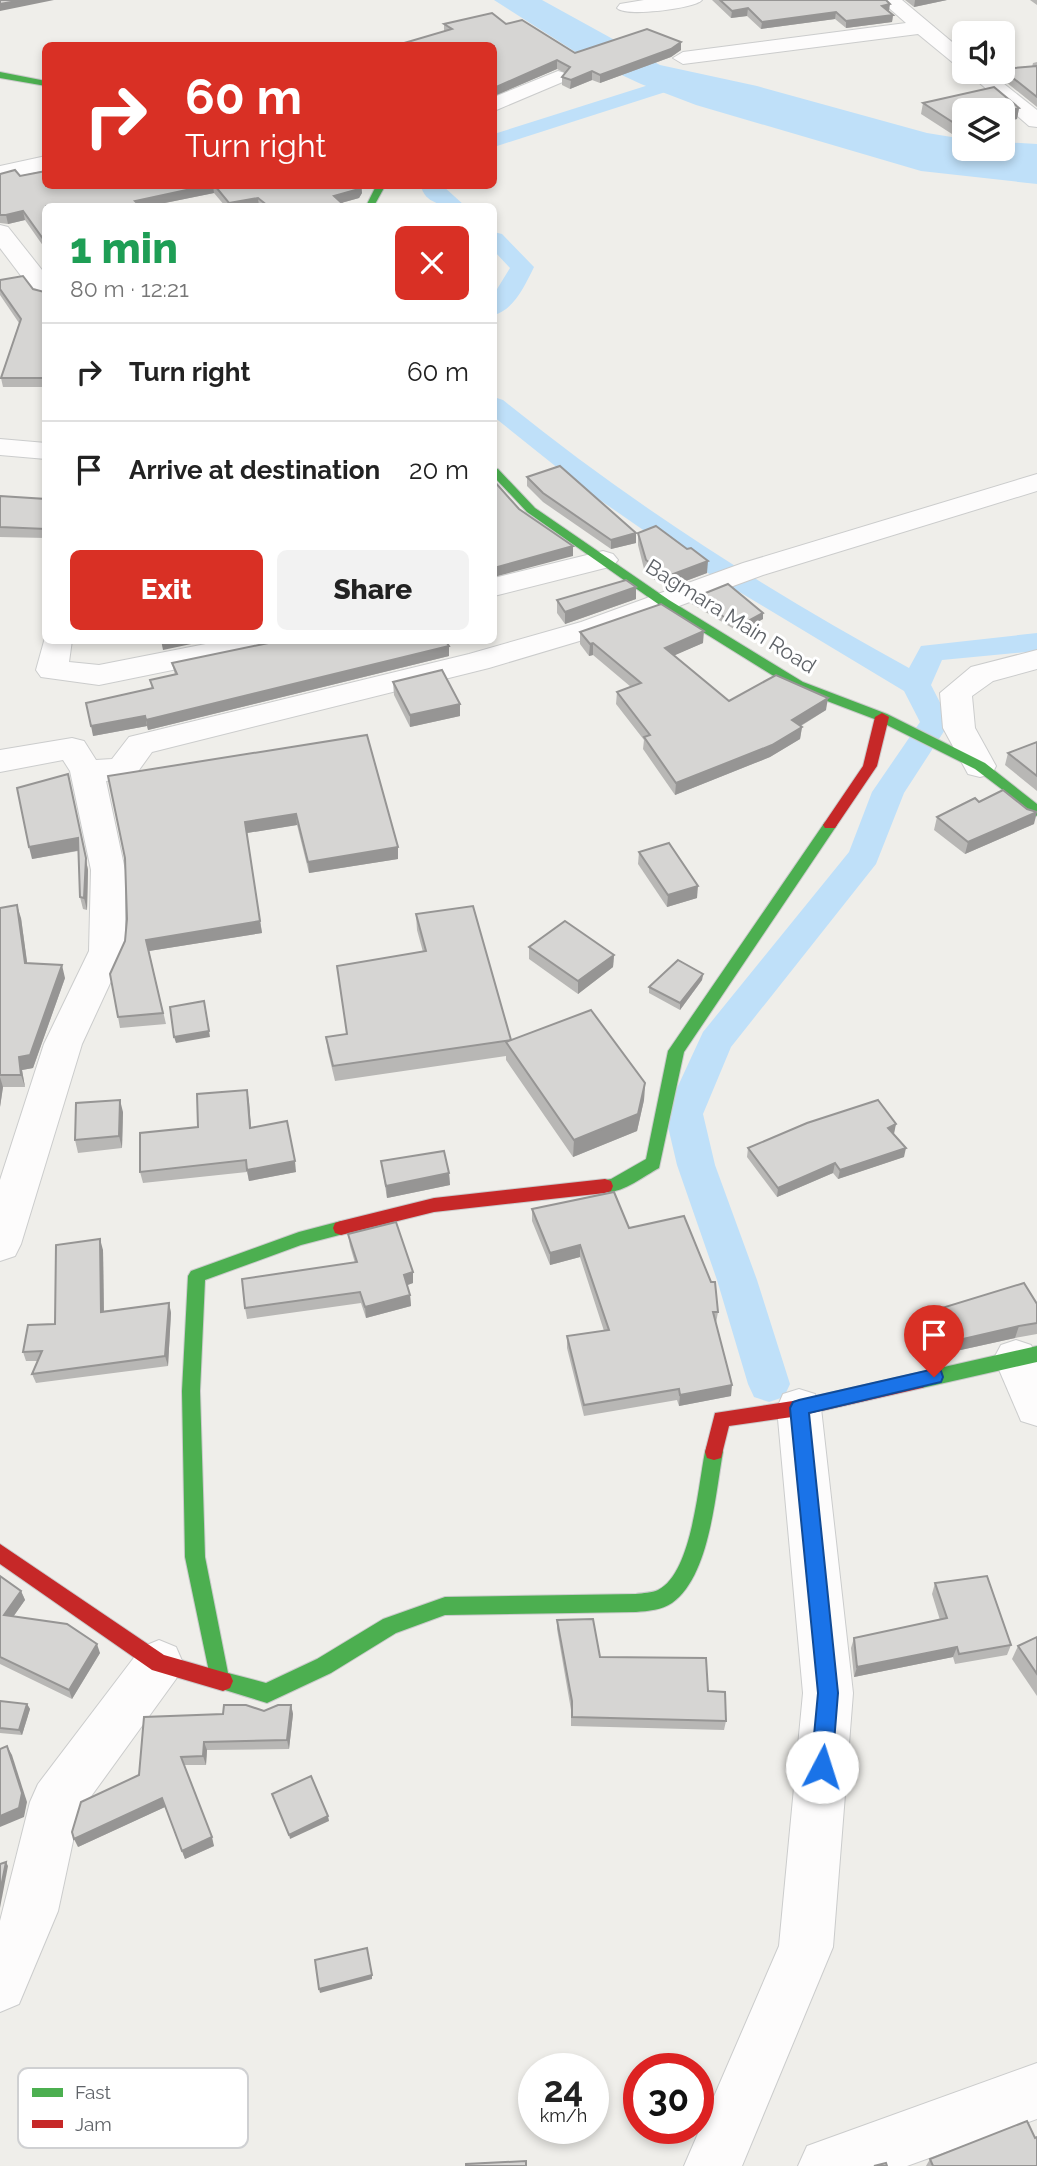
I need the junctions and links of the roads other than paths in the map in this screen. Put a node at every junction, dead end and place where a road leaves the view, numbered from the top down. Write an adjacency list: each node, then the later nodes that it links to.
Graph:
1 (692, 0): 3 (street)
2 (890, 0): 4 (street)
3 (627, 8)
4 (922, 27): 5 (street); 6 (street)
5 (952, 52)
6 (683, 58)
7 (0, 75): 9 (street)
8 (558, 77): 11 (street)
9 (42, 83)
10 (991, 84): 12 (street)
11 (497, 104)
12 (1037, 121)
13 (42, 164): 14 (street)
14 (0, 173)
15 (0, 232): 16 (street)
16 (42, 287)
17 (0, 447): 18 (street)
18 (42, 451)
19 (497, 474): 21 (street, Bagmara Main Road)
20 (1037, 482): 23 (street)
21 (603, 559): 22 (street); 23 (street, Bagmara Main Road)
22 (497, 586)
23 (665, 603): 27 (street, Bagmara Main Road); 30 (street)
24 (56, 644): 25 (street)
25 (256, 644)
26 (1037, 659): 28 (street)
27 (882, 717): 28 (street, Bagmara Main Road); 38 (street)
28 (967, 760): 31 (street, Bagmara Main Road)
29 (0, 761): 30 (street)
30 (87, 771): 32 (street)
31 (1037, 811)
32 (0, 1244)
33 (1026, 1356): 34 (street); 35 (street)
34 (799, 1408): 38 (street); 41 (street)
35 (1037, 1408)
36 (0, 1553): 37 (street)
37 (159, 1663): 38 (street); 39 (street)
38 (219, 1679)
39 (0, 1985)
40 (1037, 2091): 42 (street)
41 (713, 2166)
42 (827, 2166)

